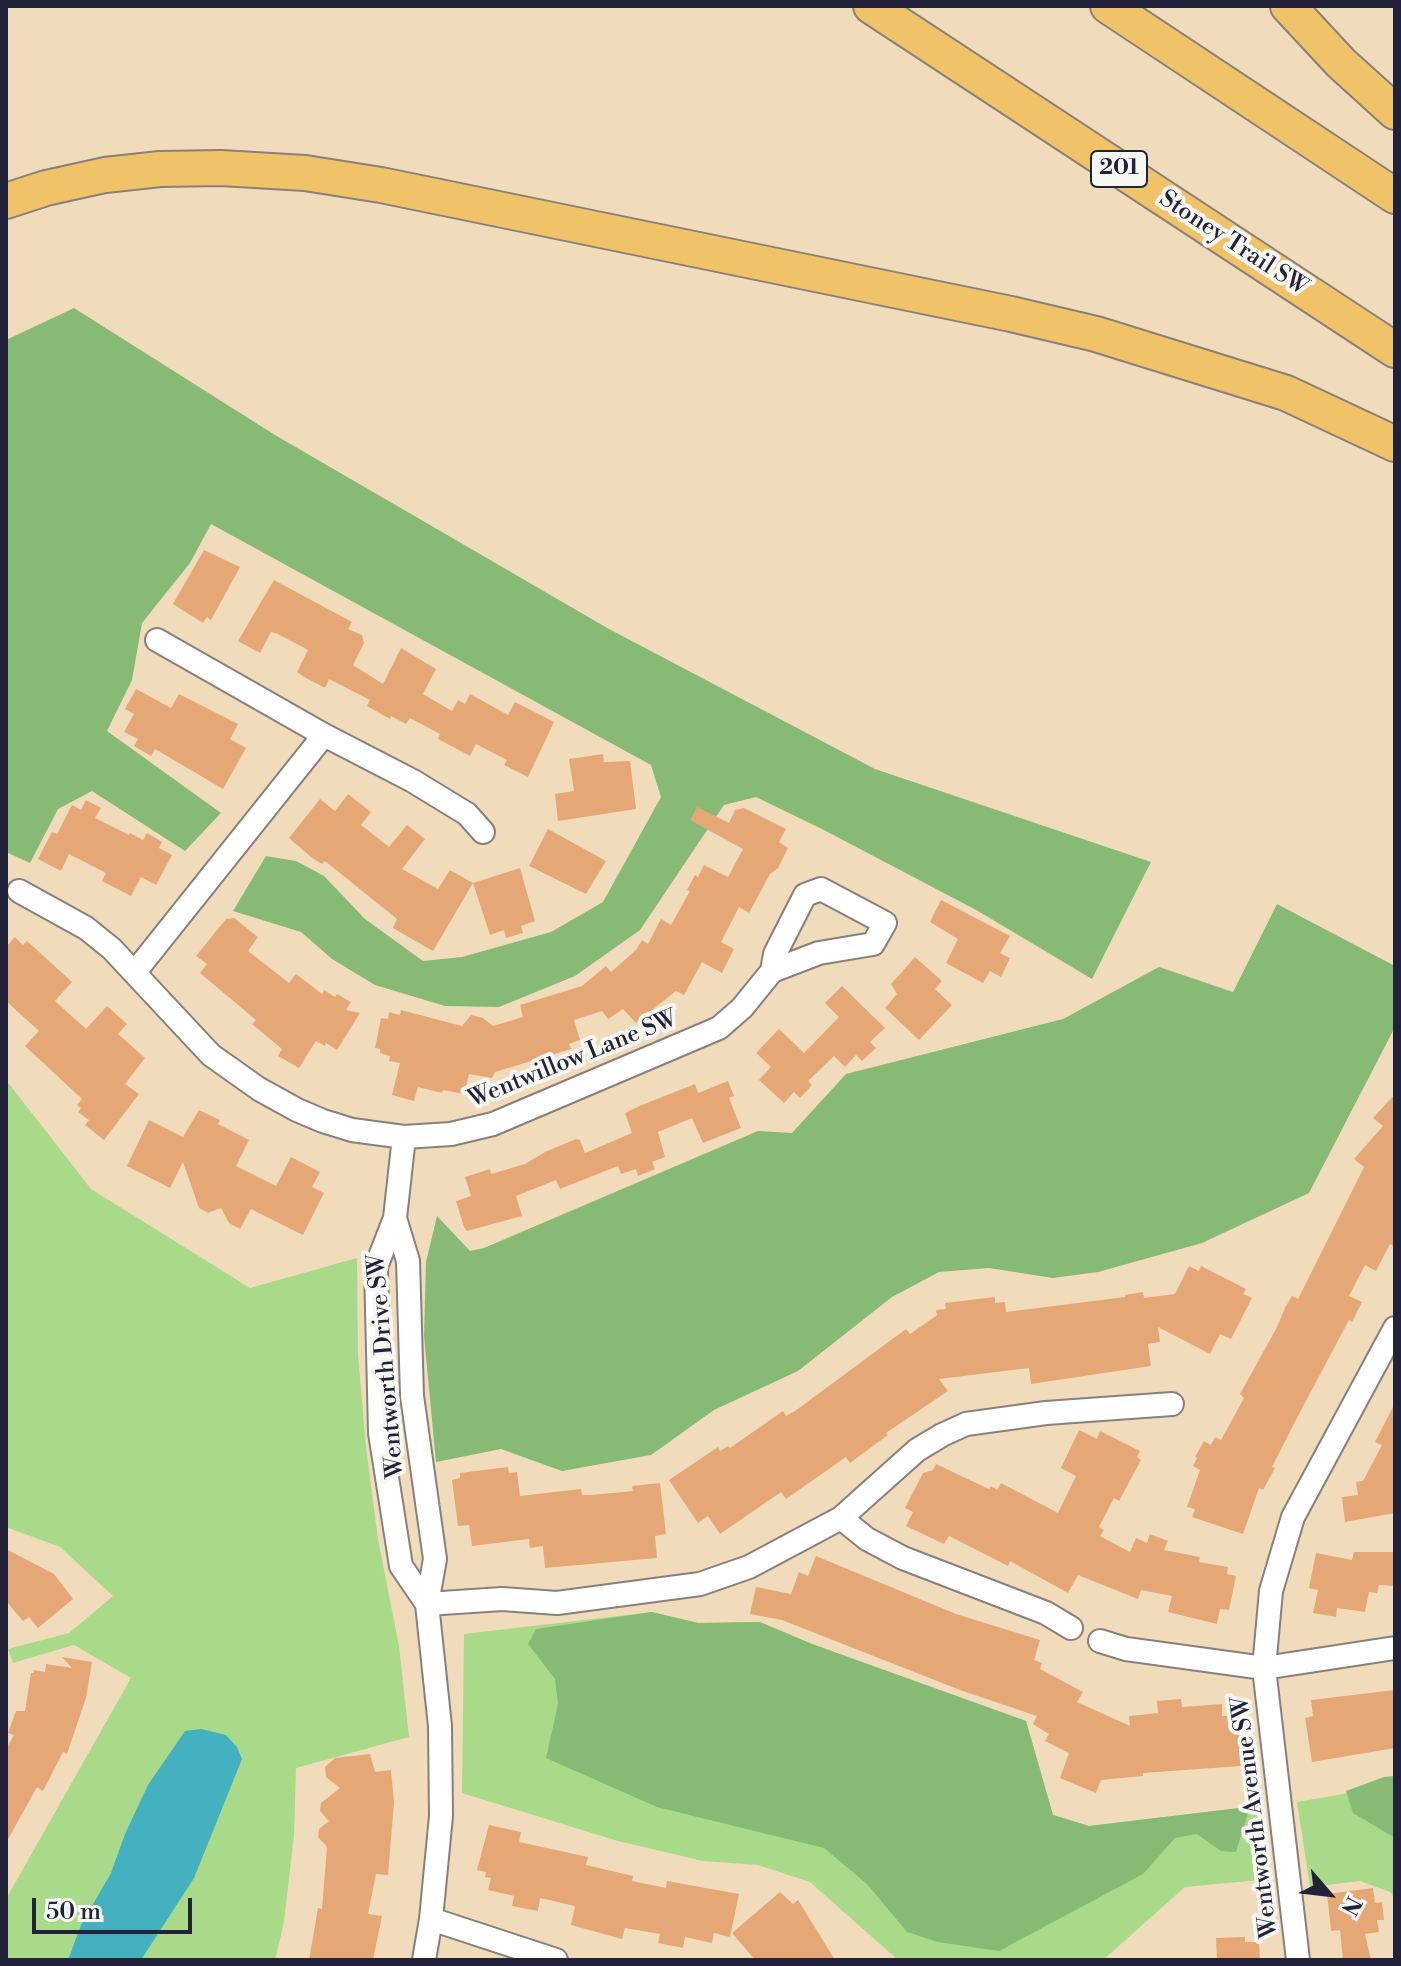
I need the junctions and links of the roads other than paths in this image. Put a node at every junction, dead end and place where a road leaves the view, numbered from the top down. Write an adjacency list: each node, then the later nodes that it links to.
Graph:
1 (871, 6): 7 (highway, Stoney Trail SW / 201)
2 (1108, 6): 5 (highway)
3 (1288, 6): 4 (highway)
4 (1395, 112)
5 (1395, 196)
6 (6, 201): 8 (highway)
7 (1395, 350)
8 (1395, 444)
9 (157, 640): 10 (street)
10 (324, 735): 11 (street); 14 (street)
11 (483, 832)
12 (19, 891): 14 (street, Wentwillow Lane SW)
13 (772, 971): 13 (street, Wentwillow Lane SW); 15 (street, Wentwillow Lane SW)
14 (135, 972): 15 (street, Wentwillow Lane SW)
15 (404, 1137): 16 (street, Wentworth Drive SW)
16 (395, 1218): 20 (street, Wentworth Drive SW); 20 (street, Wentworth Drive SW)
17 (1395, 1328): 24 (street, Wentworth Avenue SW)
18 (1172, 1404): 19 (street)
19 (841, 1518): 20 (street); 21 (street)
20 (427, 1604): 25 (street, Wentworth Drive SW)
21 (1071, 1628)
22 (1100, 1641): 24 (street)
23 (1395, 1648): 24 (street)
24 (1264, 1668): 28 (street, Wentworth Avenue SW)
25 (431, 1919): 26 (street, Wentworth Drive SW); 27 (street)
26 (424, 1960)
27 (556, 1960)
28 (1298, 1960)

